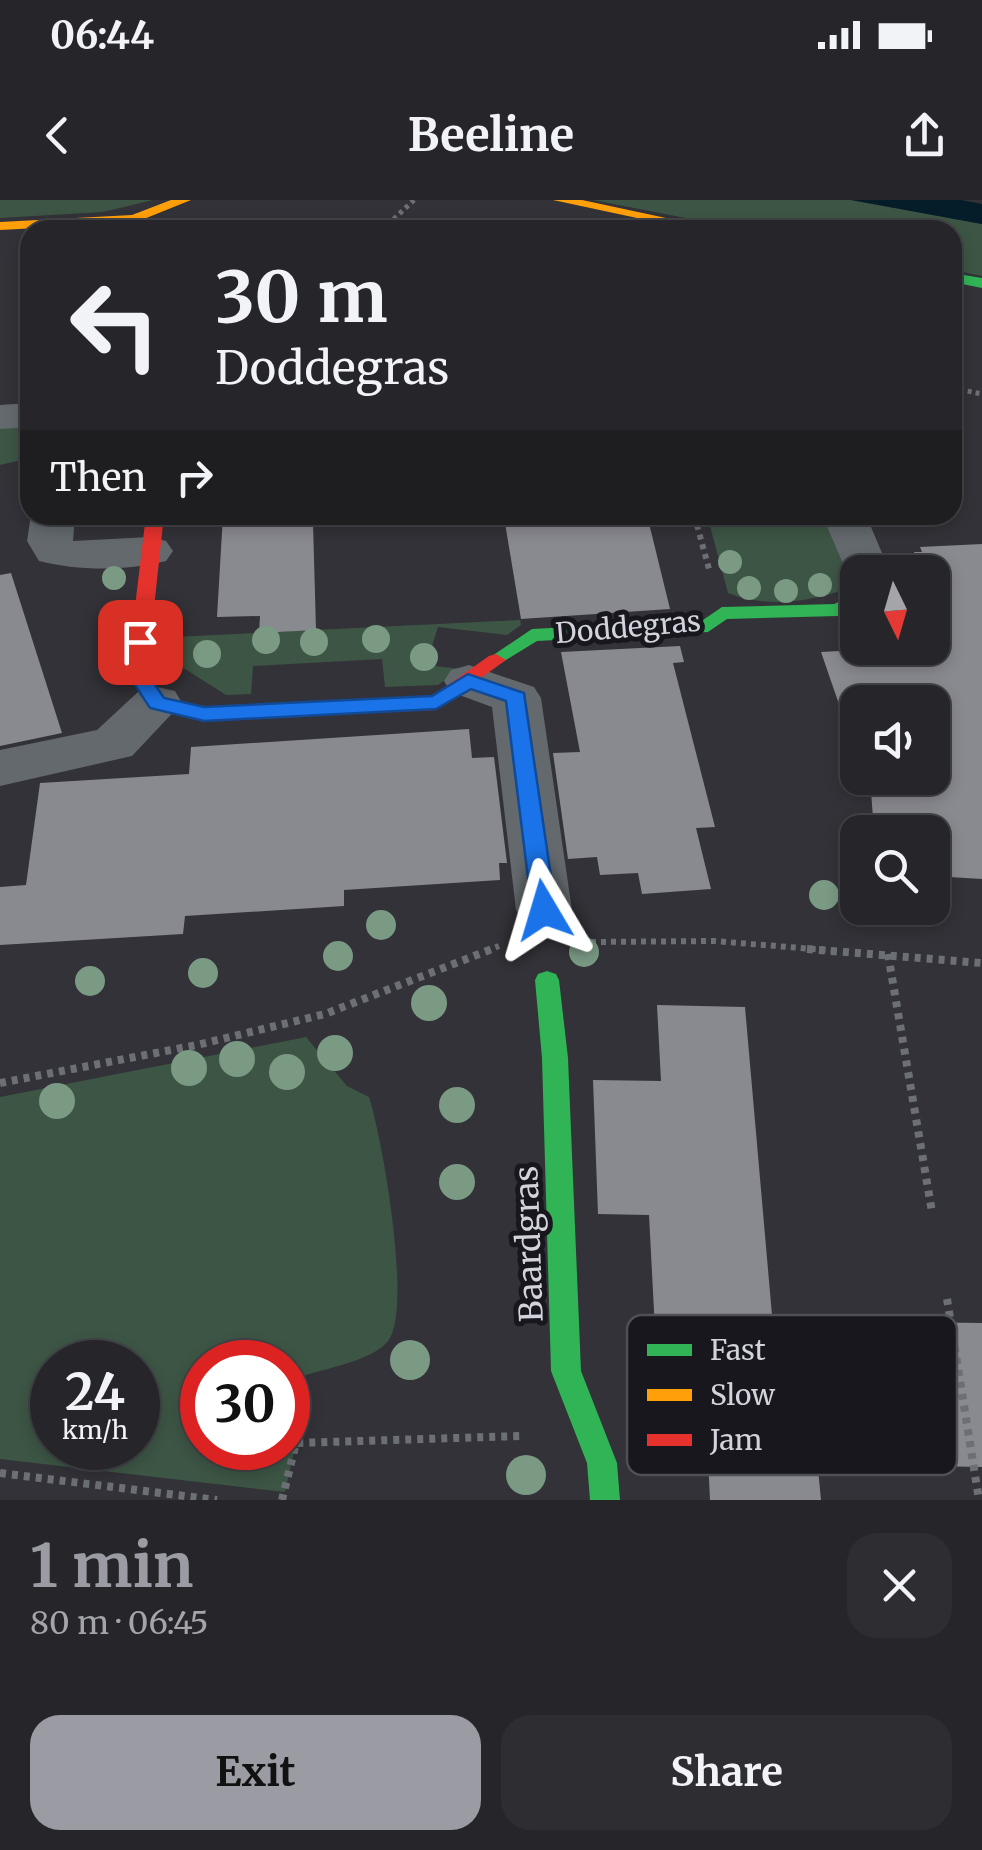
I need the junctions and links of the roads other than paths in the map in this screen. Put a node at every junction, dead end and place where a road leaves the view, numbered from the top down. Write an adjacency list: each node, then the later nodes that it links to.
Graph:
1 (184, 200): 3 (street)
2 (560, 200): 4 (street)
3 (147, 220)
4 (663, 220)
5 (52, 525): 7 (street)
6 (848, 525): 8 (street)
7 (152, 533): 11 (street)
8 (860, 555)
9 (840, 609): 10 (street, Doddegras)
10 (468, 681): 11 (street, Doddegras); 13 (street)
11 (157, 703): 12 (street)
12 (0, 768)
13 (544, 910)
14 (547, 980): 15 (street, Baardgras)
15 (605, 1500)

